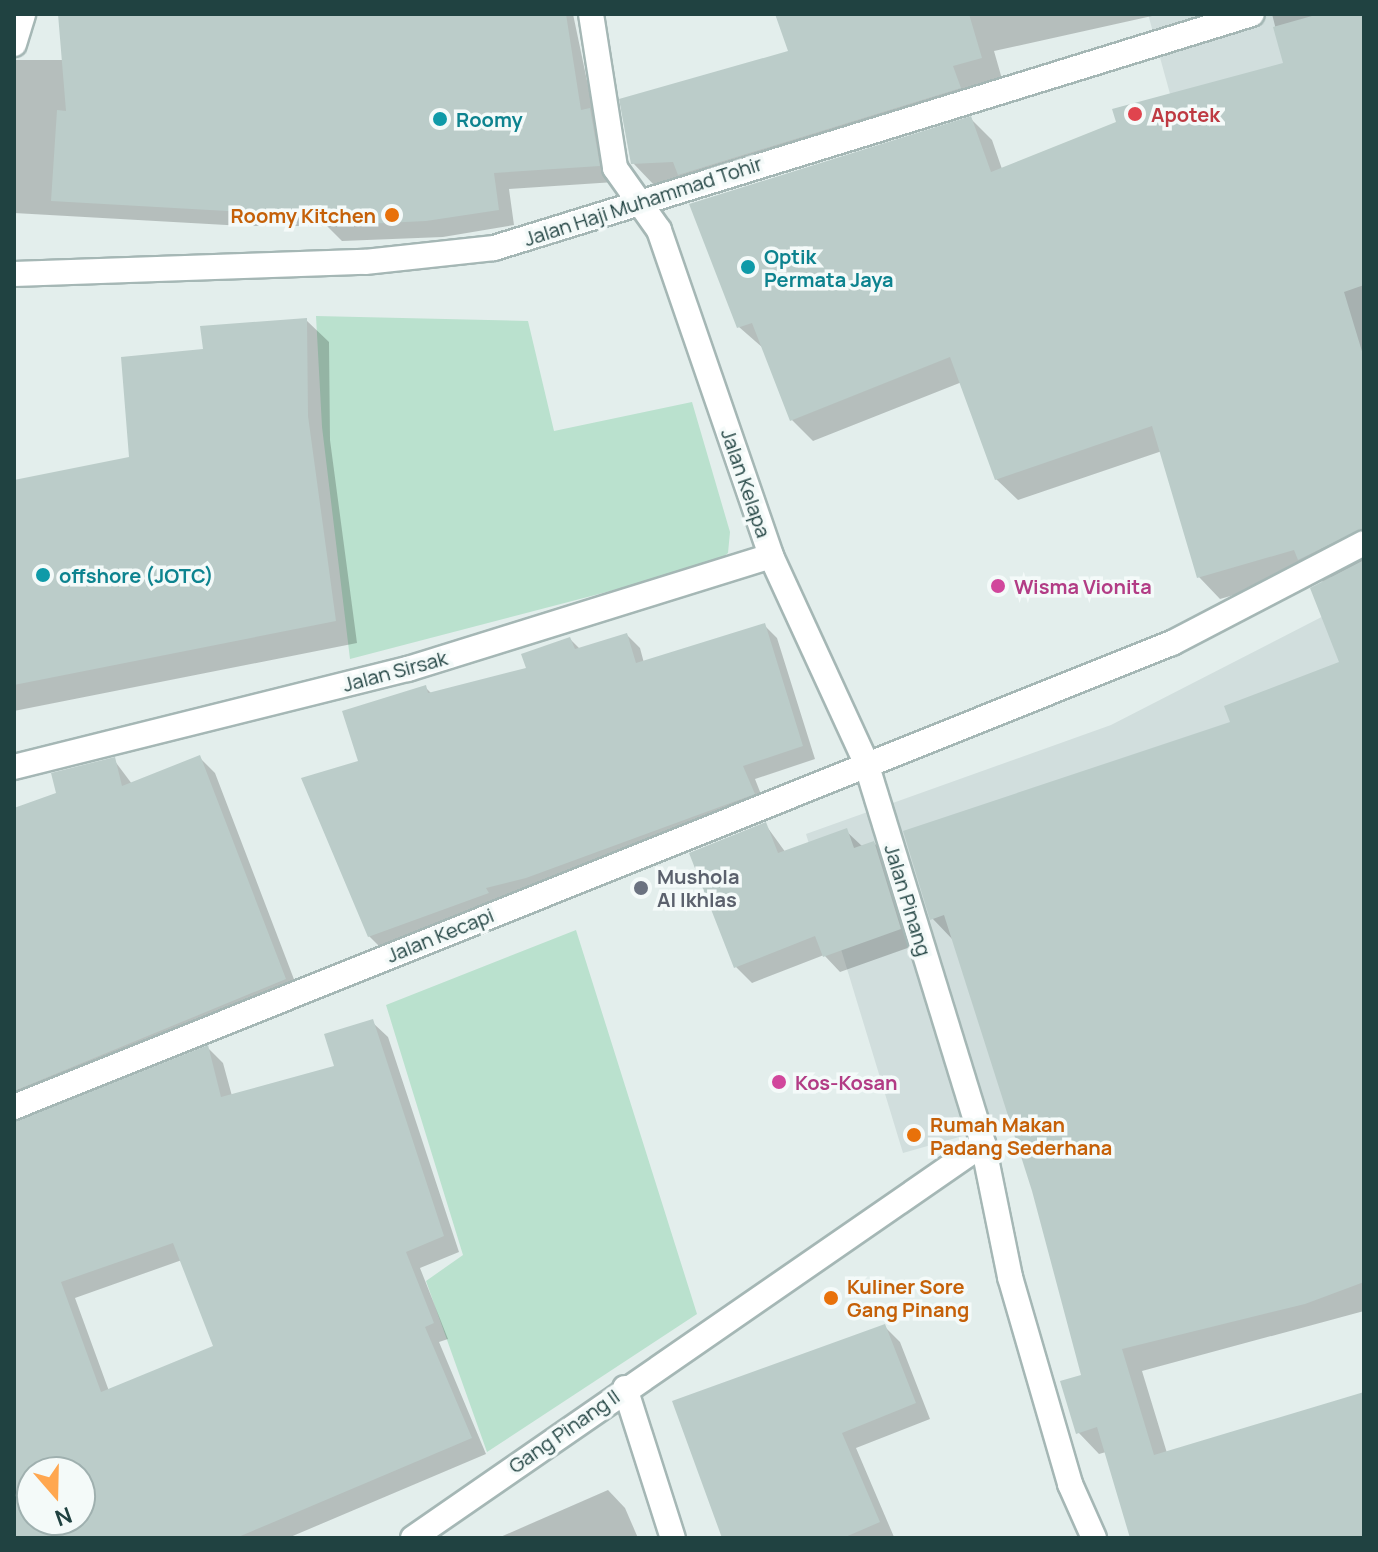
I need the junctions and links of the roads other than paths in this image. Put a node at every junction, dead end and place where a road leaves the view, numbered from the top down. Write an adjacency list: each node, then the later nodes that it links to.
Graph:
1 (23, 14): 4 (street)
2 (591, 14): 5 (street, Jalan Kelapa)
3 (1252, 14): 5 (street, Jalan Haji Muhammad Tohir)
4 (14, 44)
5 (635, 202): 6 (street, Jalan Haji Muhammad Tohir); 8 (street, Jalan Kelapa)
6 (14, 274)
7 (1364, 543): 9 (street)
8 (771, 556): 9 (street, Jalan Kelapa); 10 (street, Jalan Sirsak)
9 (866, 763): 11 (street, Jalan Kecapi); 12 (street, Jalan Pinang)
10 (14, 767)
11 (14, 1107)
12 (983, 1144): 13 (street); 16 (street, Jalan Pinang)
13 (625, 1388): 14 (street, Gang Pinang II); 15 (street, Gang Pinang II)
14 (413, 1538)
15 (673, 1538)
16 (1094, 1538)

